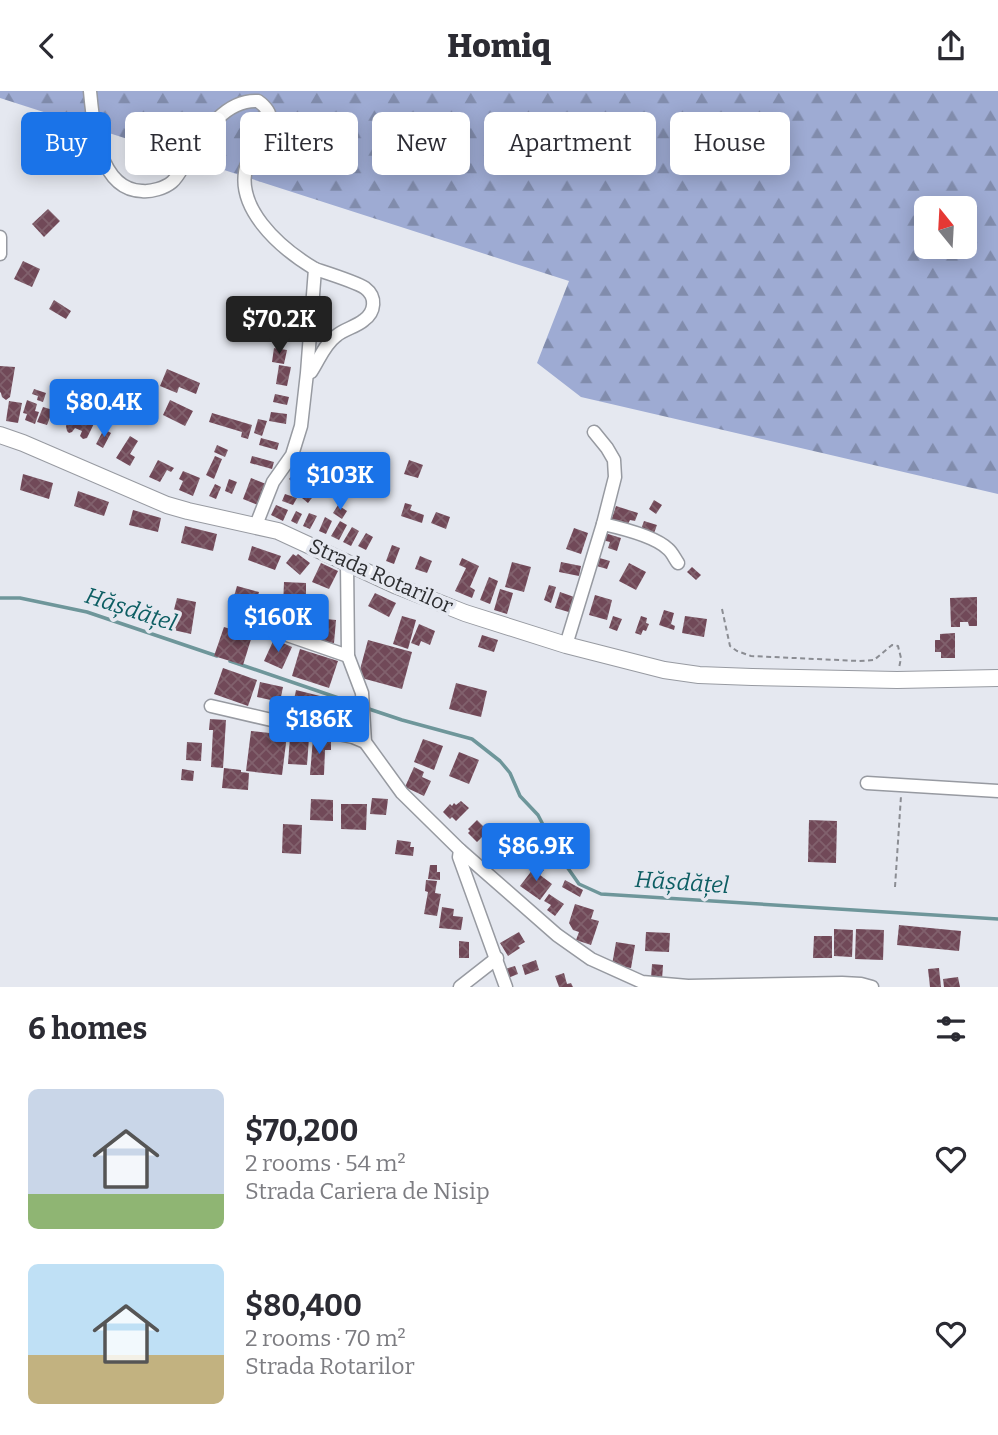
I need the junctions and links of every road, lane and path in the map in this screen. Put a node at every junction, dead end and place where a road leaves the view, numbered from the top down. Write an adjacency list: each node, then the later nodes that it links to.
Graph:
1 (90, 91): 4 (street)
2 (0, 237): 3 (street)
3 (0, 254)
4 (315, 269): 5 (street); 5 (street)
5 (307, 373): 9 (street)
6 (594, 432): 8 (street)
7 (0, 435): 9 (main road, Strada Rotarilor)
8 (603, 524): 11 (street); 14 (street)
9 (256, 525): 10 (main road, Strada Rotarilor)
10 (347, 562): 14 (main road, Strada Rotarilor); 15 (street)
11 (678, 563)
12 (722, 609): 17 (path)
13 (264, 627): 15 (street)
14 (566, 645): 17 (main road, Strada Rotarilor)
15 (348, 656): 19 (street)
16 (998, 678): 17 (main road, Strada Rotarilor)
17 (897, 680)
18 (211, 706): 19 (street)
19 (365, 742): 23 (street)
20 (867, 783): 21 (street)
21 (901, 785): 22 (street); 26 (path)
22 (998, 791)
23 (460, 850): 24 (street); 25 (street)
24 (483, 869): 25 (street); 28 (street)
25 (466, 877): 27 (street)
26 (895, 887)
27 (497, 958): 29 (street); 30 (street)
28 (712, 986): 31 (street)
29 (460, 987)
30 (506, 987)
31 (872, 987)

